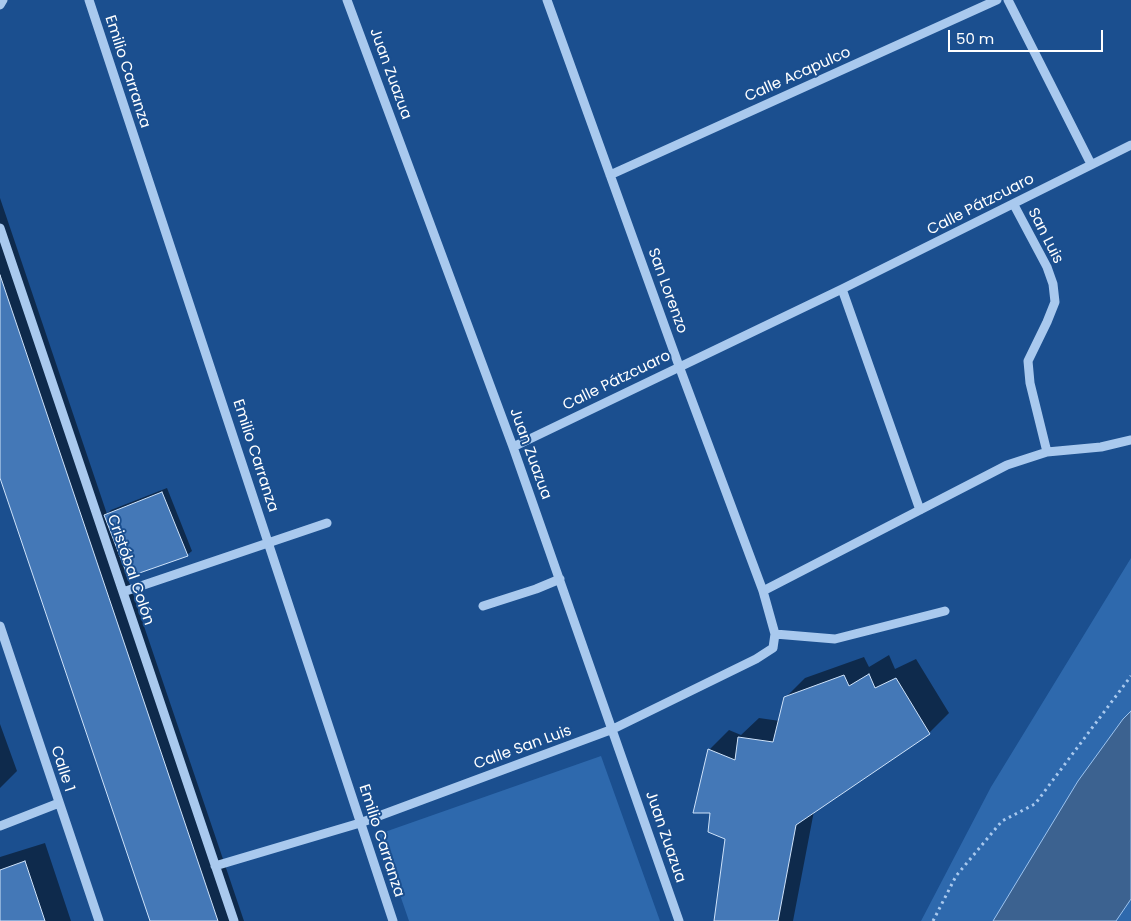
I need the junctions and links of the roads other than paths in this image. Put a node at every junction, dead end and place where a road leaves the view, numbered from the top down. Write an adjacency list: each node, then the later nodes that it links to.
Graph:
1 (3, 0): 7 (street)
2 (88, 0): 20 (street, Emilio Carranza)
3 (348, 0): 16 (street, Juan Zuazua)
4 (547, 0): 10 (street, San Lorenzo)
5 (996, 0): 10 (street, Calle Acapulco)
6 (1008, 0): 9 (street)
7 (0, 5)
8 (1131, 144): 9 (street, Calle Pátzcuaro)
9 (1091, 164): 11 (street, Calle Pátzcuaro)
10 (610, 175): 14 (street, San Lorenzo)
11 (1014, 205): 13 (street, Calle Pátzcuaro); 17 (street, San Luis)
12 (0, 228): 23 (street, Cristóbal Colón)
13 (842, 289): 14 (street, Calle Pátzcuaro); 18 (street)
14 (679, 366): 16 (street, Calle Pátzcuaro); 22 (street, San Lorenzo)
15 (1131, 440): 17 (street)
16 (514, 447): 21 (street, Juan Zuazua)
17 (1047, 452): 18 (street)
18 (920, 510): 22 (street)
19 (328, 523): 20 (street)
20 (269, 543): 23 (street); 30 (street, Emilio Carranza)
21 (560, 579): 24 (street); 28 (street, Juan Zuazua)
22 (763, 591): 27 (street)
23 (123, 592): 32 (street, Cristóbal Colón)
24 (483, 606)
25 (946, 610): 27 (street)
26 (0, 626): 29 (street, Calle 1)
27 (775, 634): 28 (street, Calle San Luis)
28 (613, 730): 30 (street, Calle San Luis); 36 (street, Juan Zuazua)
29 (59, 803): 31 (street); 33 (street, Calle 1)
30 (360, 823): 32 (street, Calle San Luis); 35 (street, Emilio Carranza)
31 (0, 826)
32 (216, 866): 34 (street, Cristóbal Colón)
33 (99, 921)
34 (234, 921)
35 (393, 921)
36 (679, 921)

